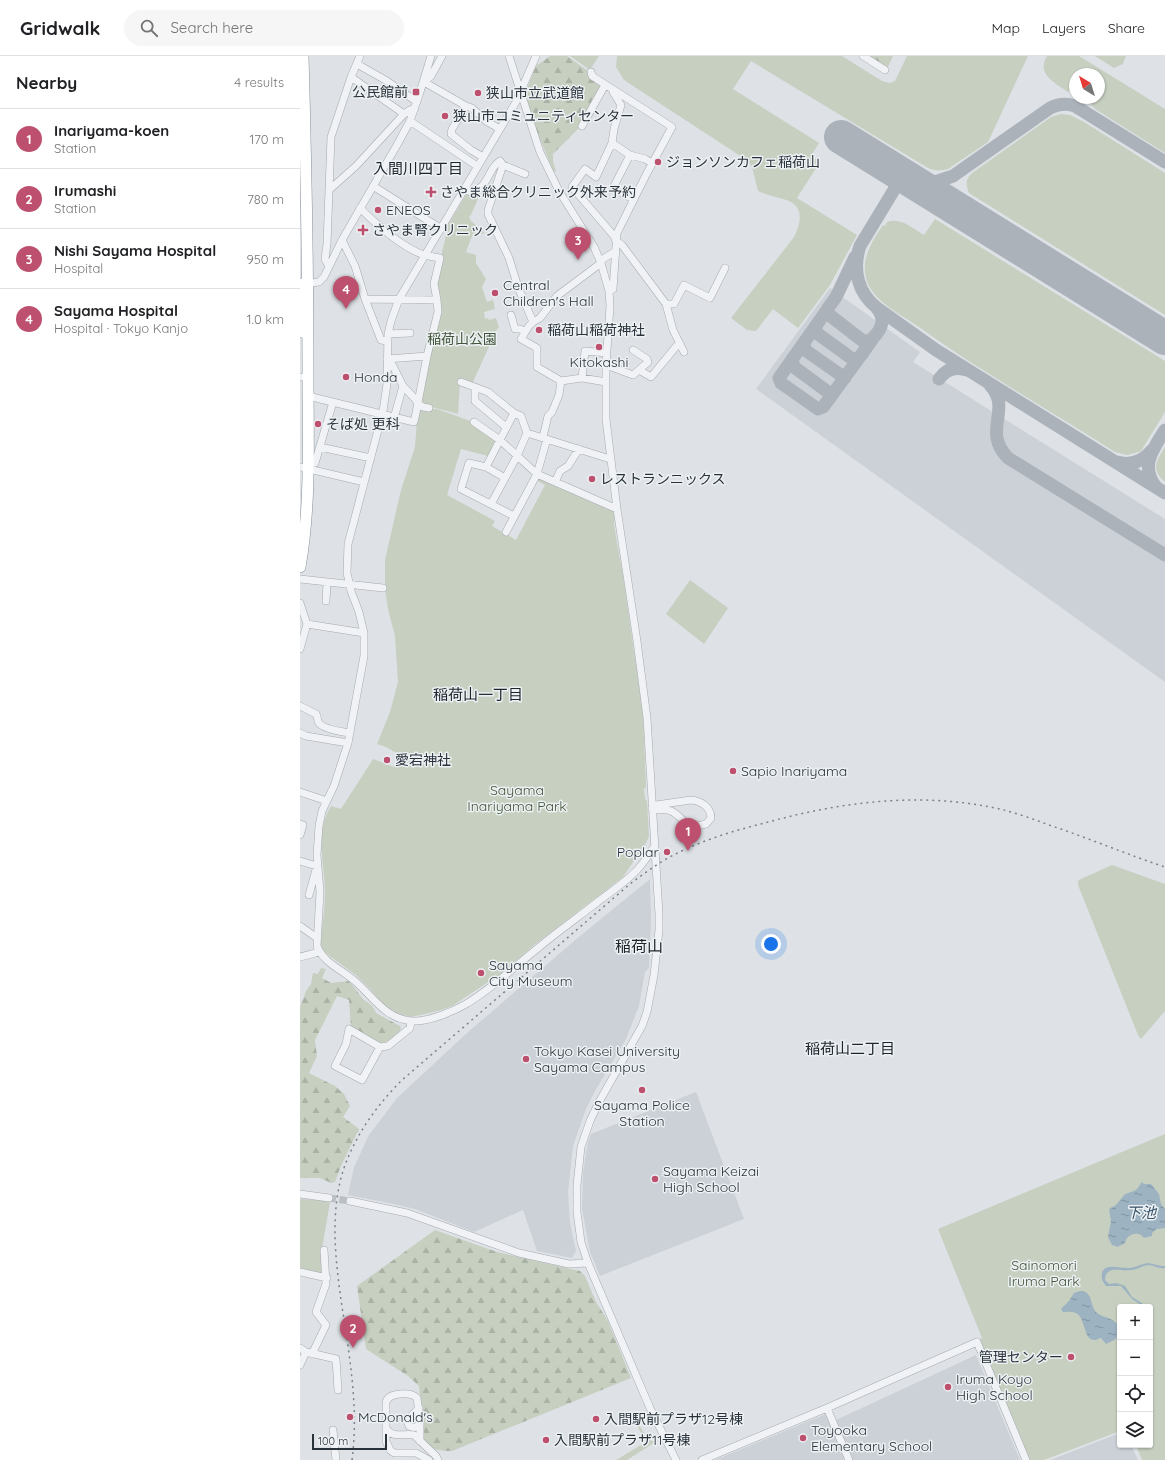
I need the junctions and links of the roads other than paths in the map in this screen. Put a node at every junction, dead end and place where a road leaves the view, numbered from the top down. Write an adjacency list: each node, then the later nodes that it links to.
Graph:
1 (303, 56): 43 (highway)
2 (360, 56): 8 (street)
3 (431, 56): 12 (street)
4 (442, 56): 12 (street)
5 (509, 56): 15 (street)
6 (536, 56): 15 (street)
7 (863, 56): 9 (street)
8 (357, 64): 11 (street); 16 (street)
9 (885, 70)
10 (591, 72): 13 (street)
11 (351, 77): 18 (street); 31 (street)
12 (424, 82): 16 (street); 17 (street)
13 (605, 86): 14 (street); 20 (street)
14 (612, 90): 22 (street); 25 (street)
15 (520, 92): 21 (street); 40 (street)
16 (416, 105): 18 (street); 19 (street)
17 (466, 106): 21 (street); 24 (street)
18 (404, 114): 31 (street)
19 (410, 121): 27 (street); 29 (street)
20 (582, 126)
21 (500, 129): 24 (street)
22 (612, 143): 23 (street); 37 (street)
23 (630, 154): 25 (street); 32 (street)
24 (483, 157): 27 (street)
25 (652, 163): 32 (street)
26 (503, 165): 28 (street); 30 (street); 50 (street)
27 (477, 166): 30 (street)
28 (525, 174)
29 (373, 186): 33 (street); 35 (street)
30 (464, 189): 35 (street)
31 (329, 190): 41 (street)
32 (633, 199): 37 (street)
33 (360, 208): 36 (street); 39 (street)
34 (300, 209): 43 (highway)
35 (440, 228): 39 (street)
36 (342, 240): 41 (street); 45 (street)
37 (616, 241): 38 (street); 48 (street)
38 (614, 252): 40 (street); 44 (street)
39 (425, 255): 46 (street); 47 (street)
40 (600, 262): 44 (street); 50 (street)
41 (329, 267): 43 (street)
42 (725, 268): 48 (street)
43 (304, 284): 64 (highway); 71 (highway)
44 (609, 291): 52 (street)
45 (365, 299): 46 (street); 55 (street)
46 (399, 299): 47 (street); 55 (street)
47 (438, 300): 60 (street)
48 (666, 304): 56 (street)
49 (511, 315): 53 (street)
50 (533, 322): 53 (street)
51 (585, 330): 52 (street)
52 (609, 330): 58 (street)
53 (525, 331): 66 (street)
54 (410, 333): 55 (street)
55 (387, 337): 61 (street)
56 (679, 343): 59 (street); 63 (street)
57 (633, 350): 63 (street)
58 (607, 352): 62 (street); 65 (street)
59 (684, 352)
60 (427, 356): 61 (street); 73 (street)
61 (386, 359): 69 (street); 76 (street)
62 (606, 365): 63 (street); 68 (street)
63 (639, 370)
64 (300, 377): 88 (highway)
65 (582, 378): 66 (street); 68 (street)
66 (562, 381): 81 (street)
67 (462, 382): 70 (street)
68 (606, 382): 87 (street)
69 (403, 386): 73 (street); 77 (street)
70 (475, 388): 75 (street); 79 (street)
71 (308, 396): 72 (street); 88 (highway)
72 (333, 402): 76 (street); 83 (street)
73 (417, 402): 74 (street); 77 (street)
74 (429, 408)
75 (514, 413): 79 (street); 80 (street)
76 (382, 416): 77 (street); 86 (street)
77 (394, 418)
78 (474, 422): 82 (street)
79 (506, 426): 82 (street)
80 (527, 433): 81 (street); 85 (street)
81 (545, 438): 84 (street); 90 (street)
82 (500, 440): 85 (street); 89 (street)
83 (320, 447): 86 (street); 88 (street)
84 (579, 449): 87 (street); 93 (street)
85 (517, 456): 90 (street); 91 (street)
86 (371, 458): 92 (street)
87 (610, 459): 95 (street)
88 (304, 467): 92 (street); 98 (highway)
89 (486, 468): 91 (street); 94 (street)
90 (537, 474): 93 (street); 96 (street)
91 (505, 478): 94 (street)
92 (364, 482): 101 (street)
93 (555, 482): 95 (street)
94 (491, 504): 96 (street)
95 (617, 510): 114 (street)
96 (514, 516): 97 (street)
97 (506, 532)
98 (300, 567)
99 (300, 579): 100 (street)
100 (327, 582): 101 (street); 103 (street)
101 (349, 585): 102 (street); 106 (street)
102 (383, 588)
103 (326, 601)
104 (300, 603): 105 (street)
105 (307, 624): 106 (street); 107 (street)
106 (364, 633): 110 (street)
107 (300, 649)
108 (300, 706): 110 (street)
109 (300, 733): 111 (street)
110 (350, 733): 111 (street)
111 (348, 743): 113 (street)
112 (300, 792): 113 (street)
113 (327, 801): 119 (street)
114 (652, 808): 114 (street); 117 (street)
115 (300, 824): 116 (street)
116 (300, 835)
117 (654, 847): 125 (street); 131 (street)
118 (300, 861): 119 (street)
119 (317, 866): 120 (street); 122 (street)
120 (309, 895)
121 (300, 926): 122 (street)
122 (317, 938): 123 (street)
123 (319, 952): 124 (street); 125 (street)
124 (300, 957)
125 (411, 1021): 126 (street)
126 (380, 1047): 126 (street)
127 (300, 1194): 128 (street)
128 (330, 1198)
129 (350, 1201): 131 (street)
130 (324, 1250): 133 (street)
131 (588, 1263): 148 (street)
132 (300, 1272): 133 (street)
133 (327, 1278): 134 (street)
134 (306, 1351): 135 (street); 136 (street)
135 (300, 1365)
136 (338, 1390)
137 (419, 1408): 139 (street); 139 (street); 140 (street)
138 (827, 1408): 149 (street); 150 (street); 151 (street)
139 (420, 1422): 144 (street)
140 (386, 1428): 142 (street); 143 (street)
141 (333, 1430): 145 (street)
142 (395, 1435): 143 (street); 144 (street)
143 (386, 1441): 146 (street)
144 (420, 1441): 147 (street)
145 (336, 1460)
146 (429, 1460)
147 (438, 1460)
148 (676, 1460)
149 (702, 1460)
150 (849, 1460)
151 (1026, 1460)

